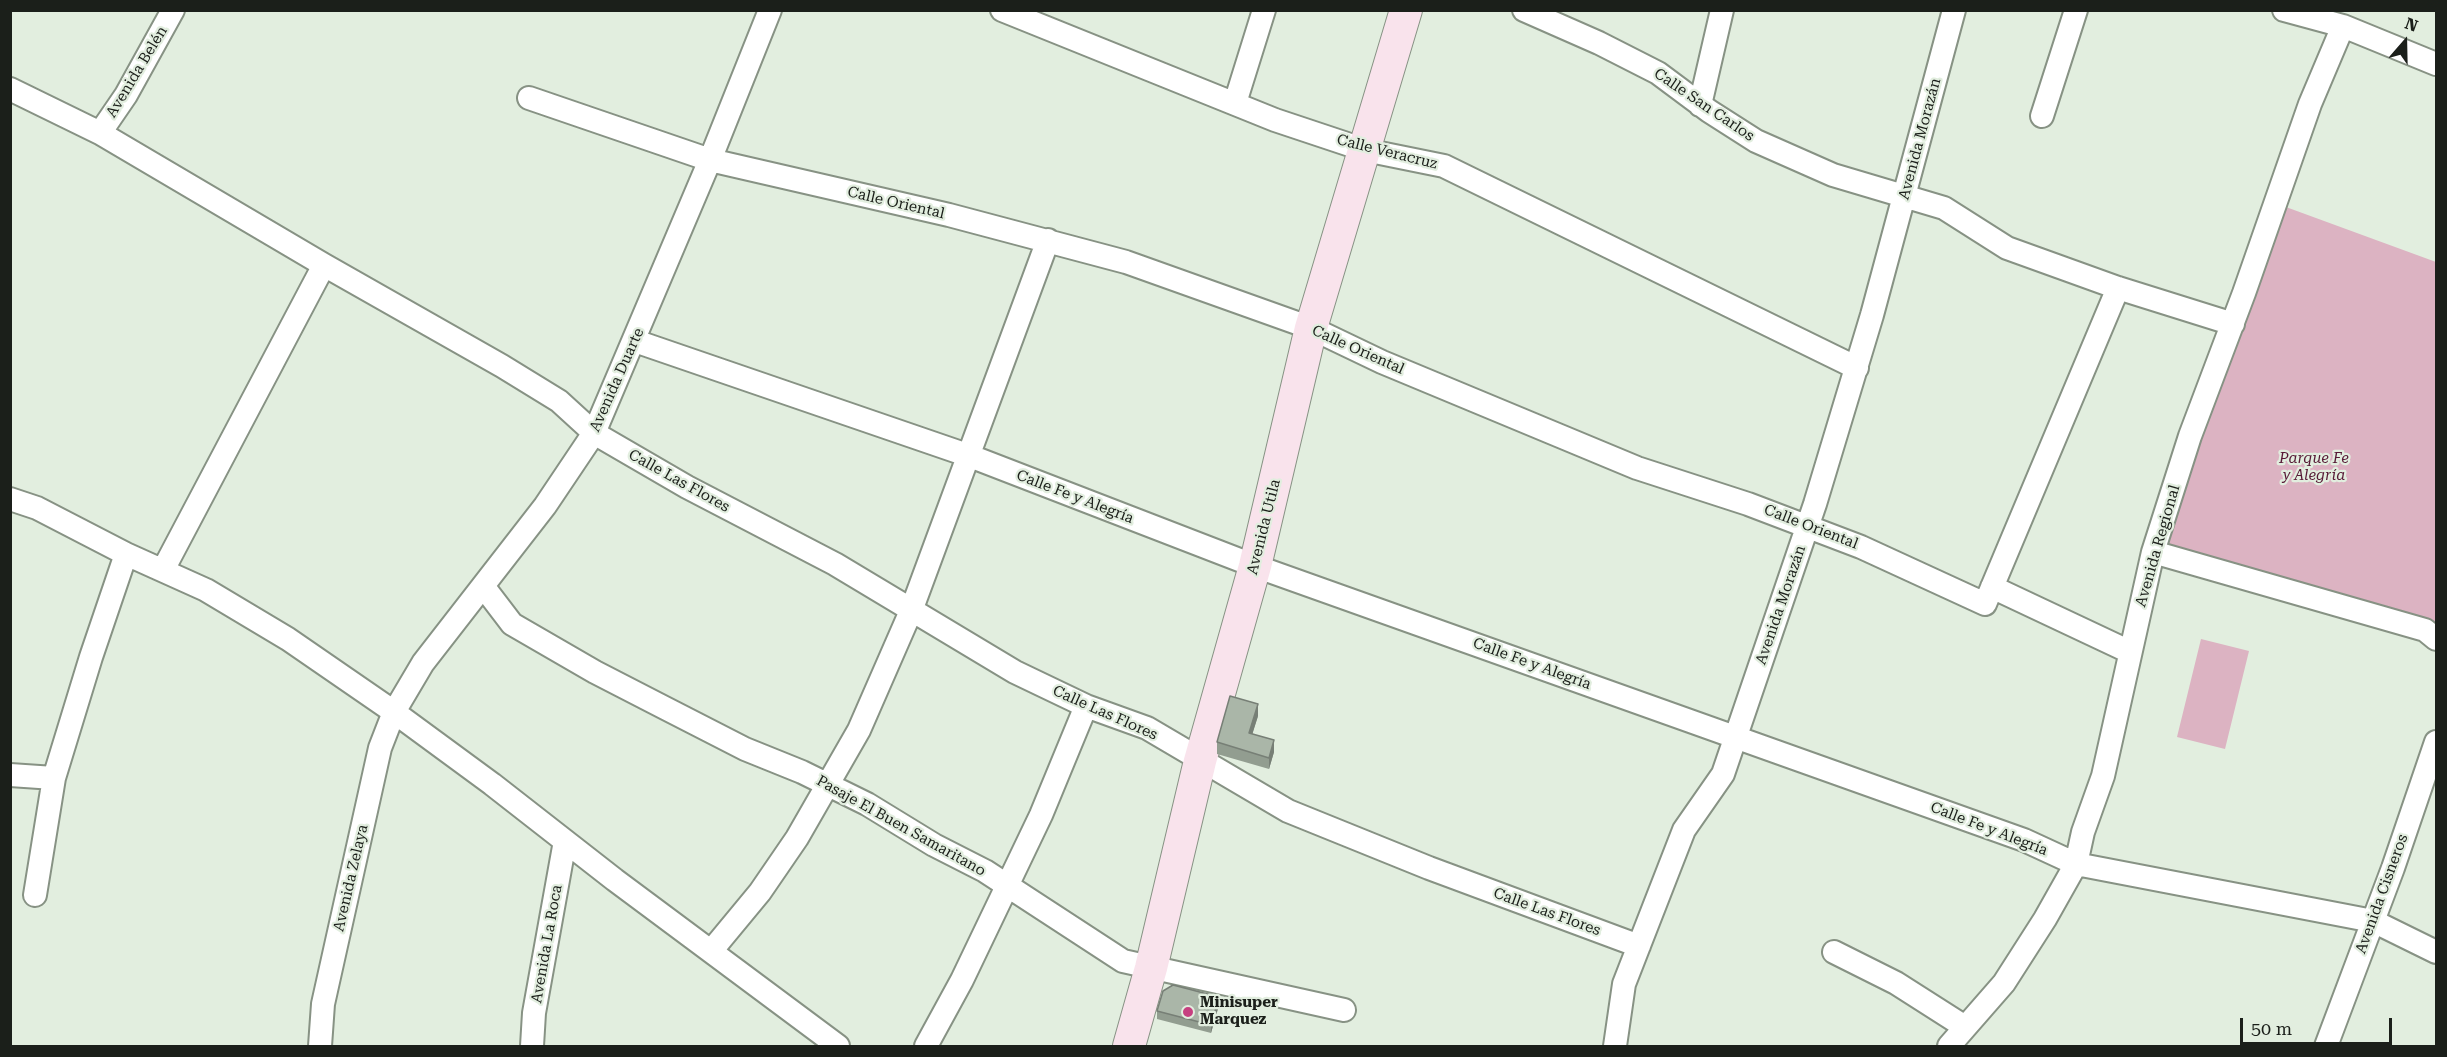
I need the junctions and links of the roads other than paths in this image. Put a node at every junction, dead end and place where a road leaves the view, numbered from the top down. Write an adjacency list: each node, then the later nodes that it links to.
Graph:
1 (173, 10): 18 (street, Avenida Belén)
2 (770, 10): 20 (street, Avenida Duarte)
3 (1002, 10): 15 (street, Calle Veracruz)
4 (1264, 10): 15 (street)
5 (1406, 10): 19 (street, Avenida Utila)
6 (1524, 10): 16 (street, Calle San Carlos)
7 (1722, 10): 16 (street)
8 (1954, 10): 21 (street, Avenida Morazán)
9 (2076, 10): 17 (street)
10 (2284, 10): 11 (street)
11 (2343, 26): 12 (street); 25 (street, Avenida Regional)
12 (2436, 64)
13 (13, 94): 18 (street, Calle Las Flores)
14 (529, 98): 20 (street, Calle Oriental)
15 (1235, 103): 19 (street, Calle Veracruz)
16 (1700, 105): 21 (street, Calle San Carlos)
17 (2042, 116)
18 (100, 133): 23 (street, Calle Las Flores)
19 (1365, 150): 26 (street, Avenida Utila); 28 (street, Calle Veracruz)
20 (710, 160): 22 (street, Calle Oriental); 27 (street, Avenida Duarte)
21 (1905, 196): 24 (street, Calle San Carlos); 28 (street, Avenida Morazán)
22 (1048, 240): 26 (street, Calle Oriental); 30 (street)
23 (324, 265): 29 (street, Calle Las Flores); 36 (street)
24 (2118, 288): 25 (street, Calle San Carlos); 38 (street)
25 (2233, 324): 33 (street, Avenida Regional)
26 (1311, 328): 32 (street, Calle Oriental); 35 (street, Avenida Utila)
27 (635, 342): 29 (street, Avenida Duarte); 30 (street, Calle Fe y Alegría)
28 (1857, 368): 32 (street, Avenida Morazán)
29 (594, 433): 37 (street, Avenida Duarte); 39 (street, Calle Las Flores)
30 (970, 456): 35 (street, Calle Fe y Alegría); 39 (street)
31 (10, 499): 34 (street)
32 (1807, 526): 38 (street, Calle Oriental); 44 (street, Avenida Morazán)
33 (2154, 552): 40 (street); 41 (street, Avenida Regional)
34 (126, 554): 36 (street); 48 (street)
35 (1255, 566): 44 (street, Calle Fe y Alegría); 46 (street, Avenida Utila)
36 (163, 570): 43 (street)
37 (483, 586): 43 (street, Avenida Duarte); 49 (street, Pasaje El Buen Samaritano)
38 (1989, 595): 41 (street, Calle Oriental)
39 (911, 611): 42 (street, Calle Las Flores); 49 (street)
40 (2436, 639)
41 (2130, 652): 51 (street, Avenida Regional)
42 (1086, 706): 46 (street, Calle Las Flores); 52 (street)
43 (394, 712): 50 (street); 62 (street, Avenida Zelaya)
44 (1736, 736): 51 (street, Calle Fe y Alegría); 55 (street, Avenida Morazán)
45 (2436, 742): 54 (street, Avenida Cisneros)
46 (1200, 761): 55 (street, Calle Las Flores); 59 (street, Avenida Utila)
47 (10, 776): 48 (street)
48 (54, 778): 53 (street)
49 (826, 784): 52 (street, Pasaje El Buen Samaritano); 56 (street)
50 (565, 841): 56 (street); 63 (street, Avenida La Roca)
51 (2076, 864): 54 (street, Calle Fe y Alegría); 61 (street, Avenida Regional)
52 (1007, 885): 59 (street, Pasaje El Buen Samaritano); 65 (street)
53 (36, 895)
54 (2373, 921): 58 (street, Calle Fe y Alegría); 69 (street, Avenida Cisneros)
55 (1639, 946): 67 (street, Avenida Morazán)
56 (712, 950): 64 (street)
57 (1834, 951): 61 (street)
58 (2436, 952)
59 (1151, 968): 60 (street, Pasaje El Buen Samaritano); 66 (street, Avenida Utila)
60 (1344, 1010)
61 (1965, 1028): 68 (street, Avenida Regional)
62 (320, 1047)
63 (532, 1047)
64 (838, 1047)
65 (926, 1047)
66 (1129, 1047)
67 (1615, 1047)
68 (1949, 1047)
69 (2326, 1047)

